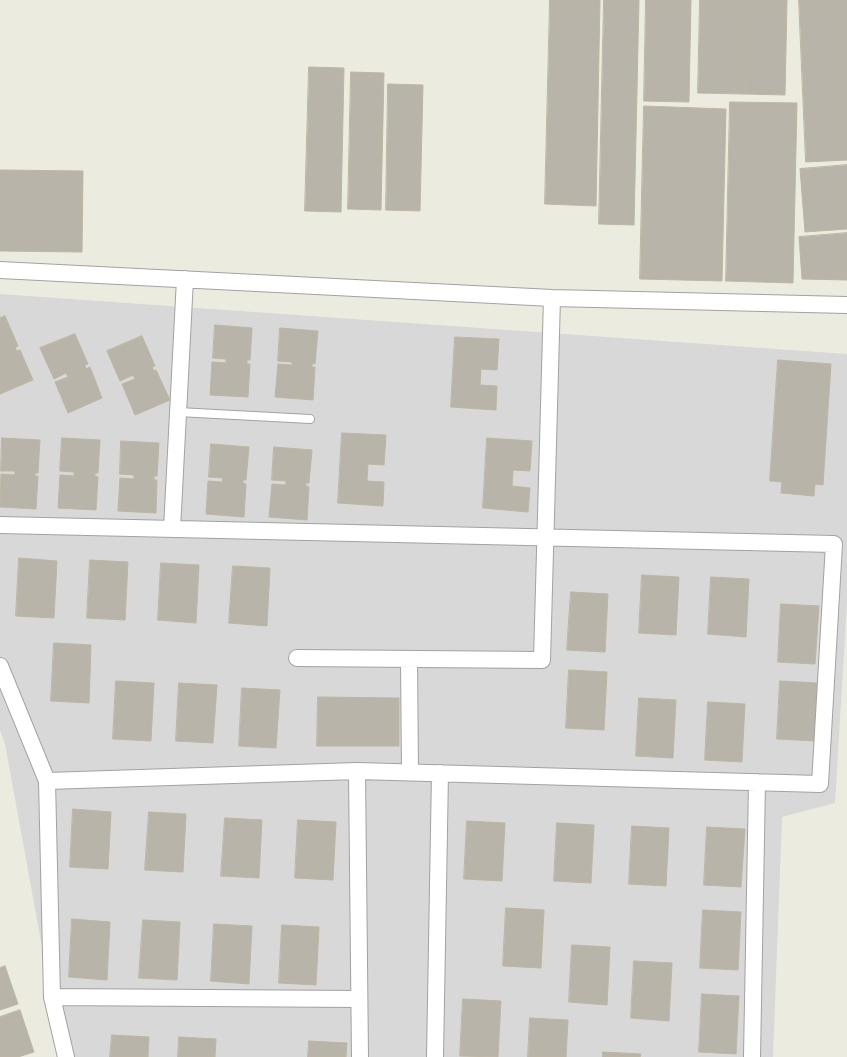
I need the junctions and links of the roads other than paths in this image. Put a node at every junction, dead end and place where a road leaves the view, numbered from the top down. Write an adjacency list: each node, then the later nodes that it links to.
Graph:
1 (0, 270): 2 (street)
2 (185, 279): 3 (street); 5 (street)
3 (552, 298): 4 (street); 9 (street)
4 (847, 305)
5 (178, 412): 6 (lane); 8 (street)
6 (310, 419)
7 (0, 525): 8 (street)
8 (172, 529): 9 (street)
9 (545, 538): 11 (street); 17 (street)
10 (297, 658): 11 (street)
11 (409, 659): 14 (street)
12 (0, 666): 16 (street)
13 (357, 770): 14 (street); 16 (street); 19 (street)
14 (410, 772): 15 (street)
15 (440, 773): 17 (street); 22 (street)
16 (47, 781): 18 (street)
17 (757, 782): 23 (street)
18 (52, 997): 19 (street); 20 (street)
19 (359, 999): 21 (street)
20 (66, 1057)
21 (360, 1057)
22 (435, 1057)
23 (752, 1057)

